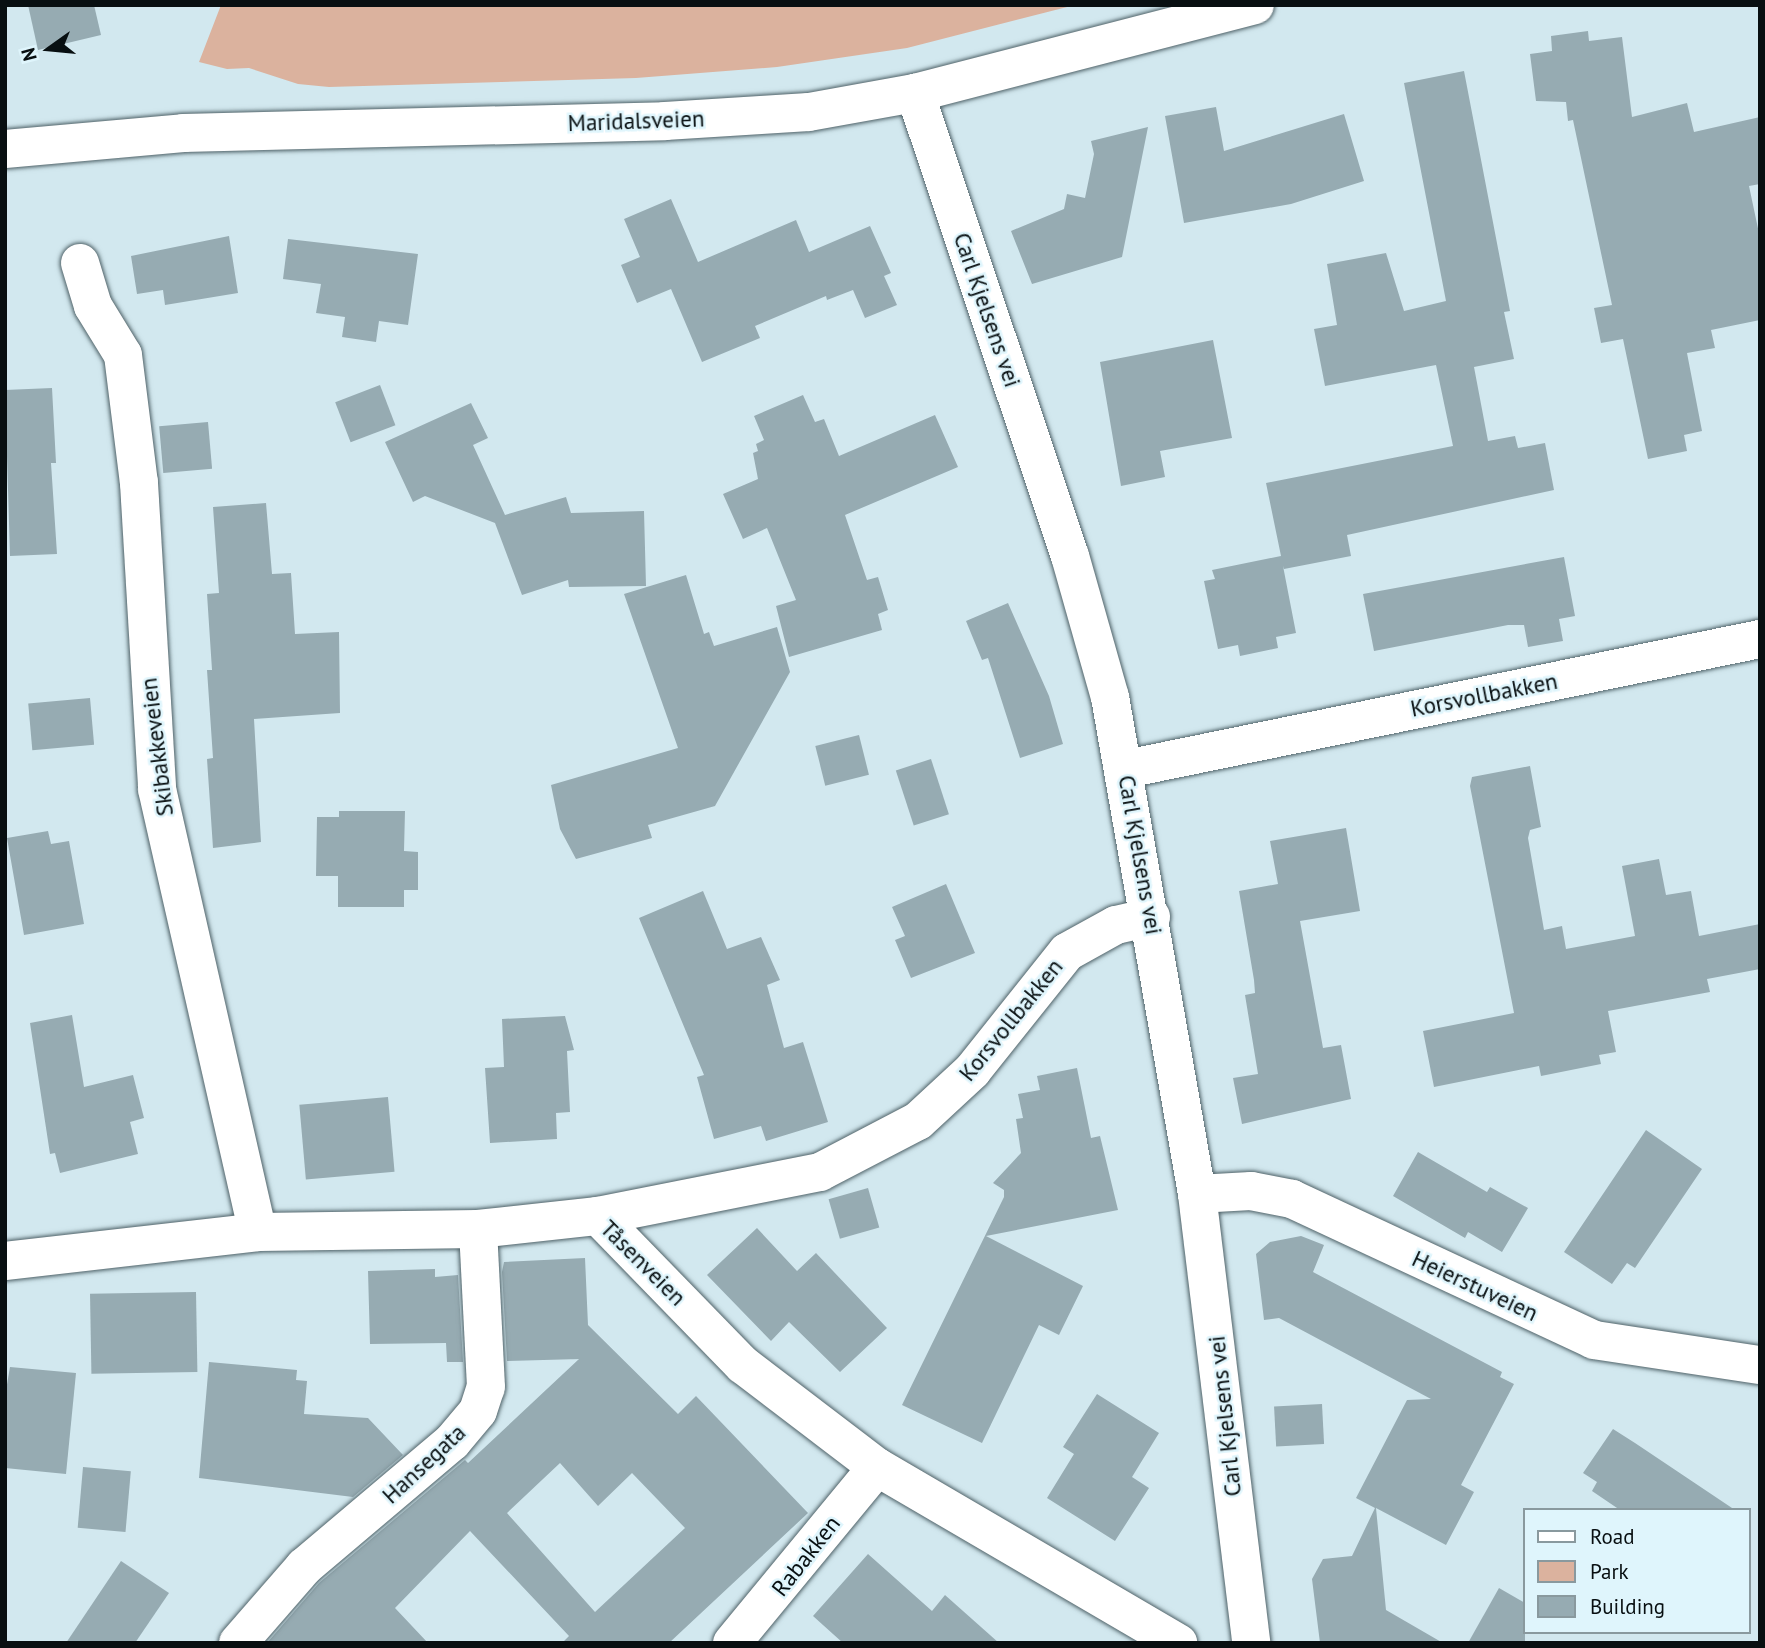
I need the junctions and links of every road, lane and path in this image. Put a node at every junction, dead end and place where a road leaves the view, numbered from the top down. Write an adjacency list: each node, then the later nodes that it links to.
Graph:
1 (1255, 5): 2 (street, Maridalsveien)
2 (915, 93): 3 (street, Maridalsveien); 6 (street, Carl Kjelsens vei)
3 (5, 149)
4 (80, 263): 11 (street, Skibakkeveien)
5 (1760, 639): 6 (street, Korsvollbakken)
6 (1126, 769): 7 (street, Carl Kjelsens vei)
7 (1151, 917): 8 (street, Carl Kjelsens vei); 9 (street, Korsvollbakken)
8 (1197, 1194): 13 (street, Heierstuveien); 18 (street, Carl Kjelsens vei)
9 (598, 1216): 10 (street, Tåsenveien); 14 (street, Tåsenveien)
10 (478, 1228): 11 (street, Tåsenveien); 15 (street, Hansegata)
11 (258, 1232): 12 (street, Tåsenveien)
12 (5, 1261)
13 (1760, 1365)
14 (877, 1467): 16 (street, Rabakken); 17 (street, Tåsenveien)
15 (238, 1643)
16 (732, 1643)
17 (1178, 1643)
18 (1251, 1643)

